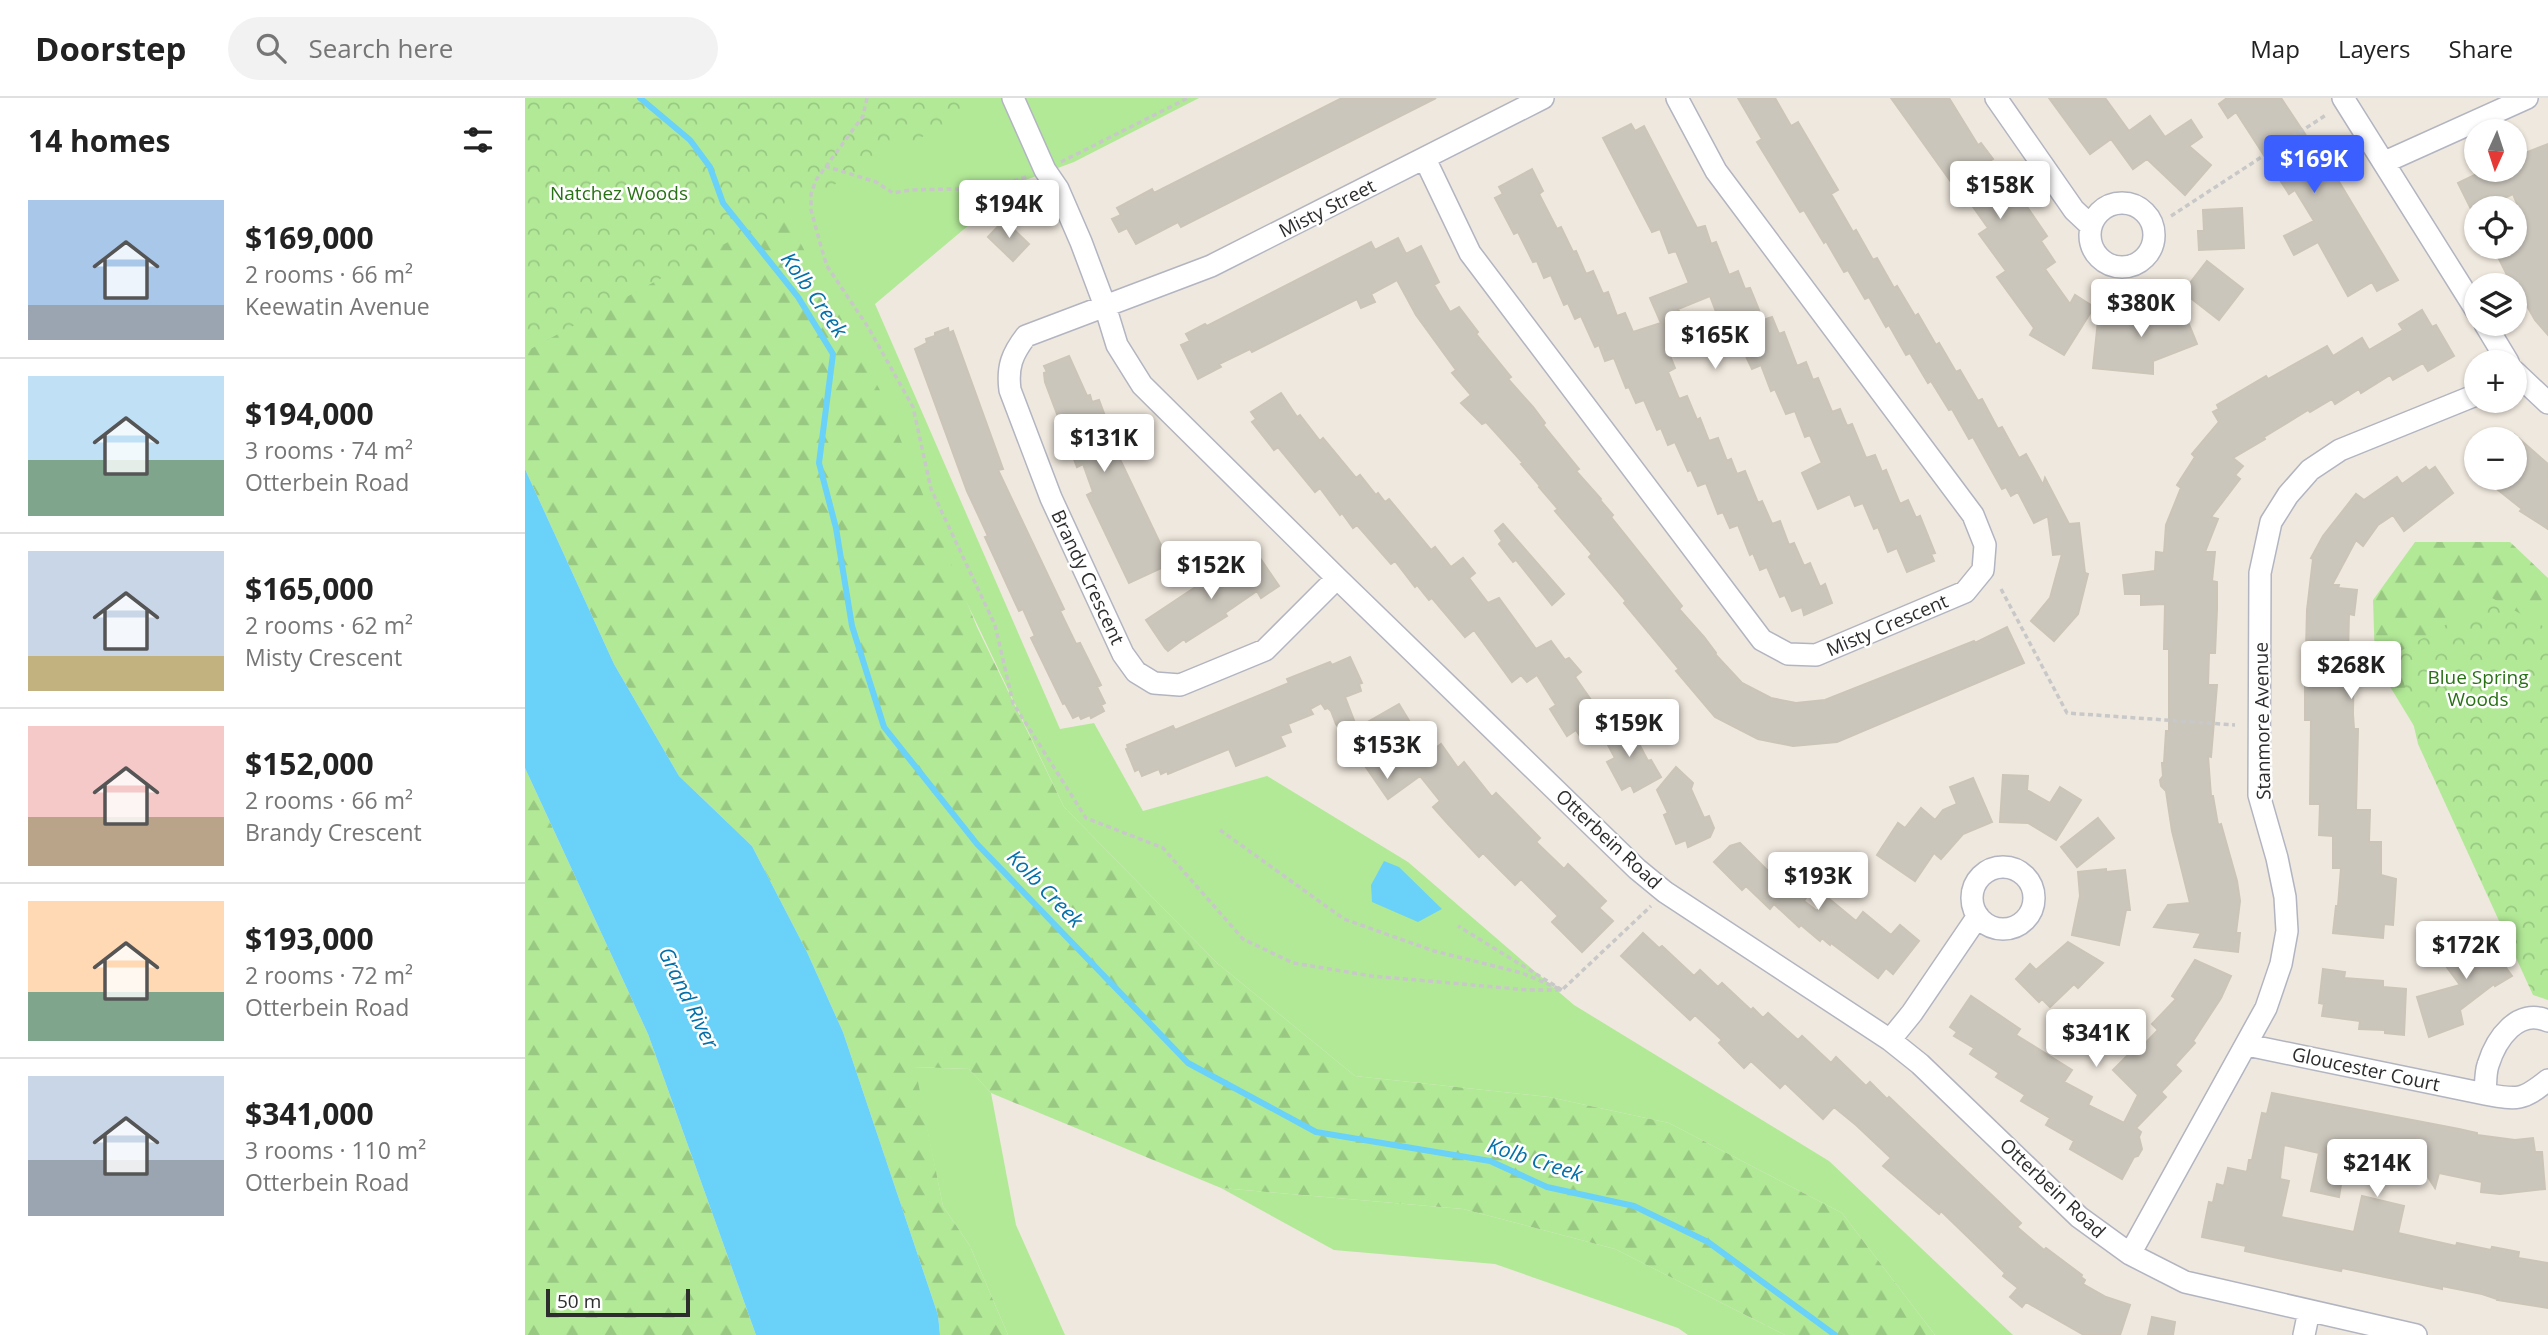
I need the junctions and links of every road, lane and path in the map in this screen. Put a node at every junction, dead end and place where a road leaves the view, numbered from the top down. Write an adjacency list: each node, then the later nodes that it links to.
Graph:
1 (867, 98): 12 (path)
2 (1013, 98): 13 (street, Otterbein Road)
3 (1188, 98): 13 (path)
4 (1543, 98): 10 (street, Misty Street)
5 (1677, 98): 10 (street, Misty Crescent)
6 (1996, 98): 15 (street)
7 (2343, 98): 11 (street)
8 (2528, 98): 11 (street)
9 (2326, 115): 14 (path)
10 (1425, 159): 17 (street, Misty Street)
11 (2385, 162): 16 (street)
12 (825, 166): 13 (path); 28 (path)
13 (1045, 170): 17 (street, Otterbein Road)
14 (2171, 216)
15 (2091, 226)
16 (2464, 290)
17 (1105, 306): 21 (street, Otterbein Road); 21 (street, Brandy Crescent)
18 (2527, 383): 20 (street)
19 (2464, 400): 31 (street, Stanmore Avenue)
20 (2548, 402)
21 (1337, 578): 25 (street, Otterbein Road)
22 (2001, 589): 23 (path)
23 (2235, 725)
24 (1220, 830): 28 (path)
25 (1665, 892): 28 (path); 30 (street, Otterbein Road)
26 (1978, 916): 30 (street)
27 (1458, 926): 28 (path)
28 (1562, 990)
29 (2548, 1021): 33 (street)
30 (1890, 1040): 34 (street, Otterbein Road)
31 (2247, 1045): 33 (street, Gloucester Court); 34 (street, Stanmore Avenue)
32 (2548, 1080): 33 (street, Gloucester Court)
33 (2485, 1094)
34 (2130, 1254): 35 (street, Otterbein Road)
35 (2309, 1311): 36 (street); 37 (street, Otterbein Road)
36 (2304, 1335)
37 (2416, 1335)

